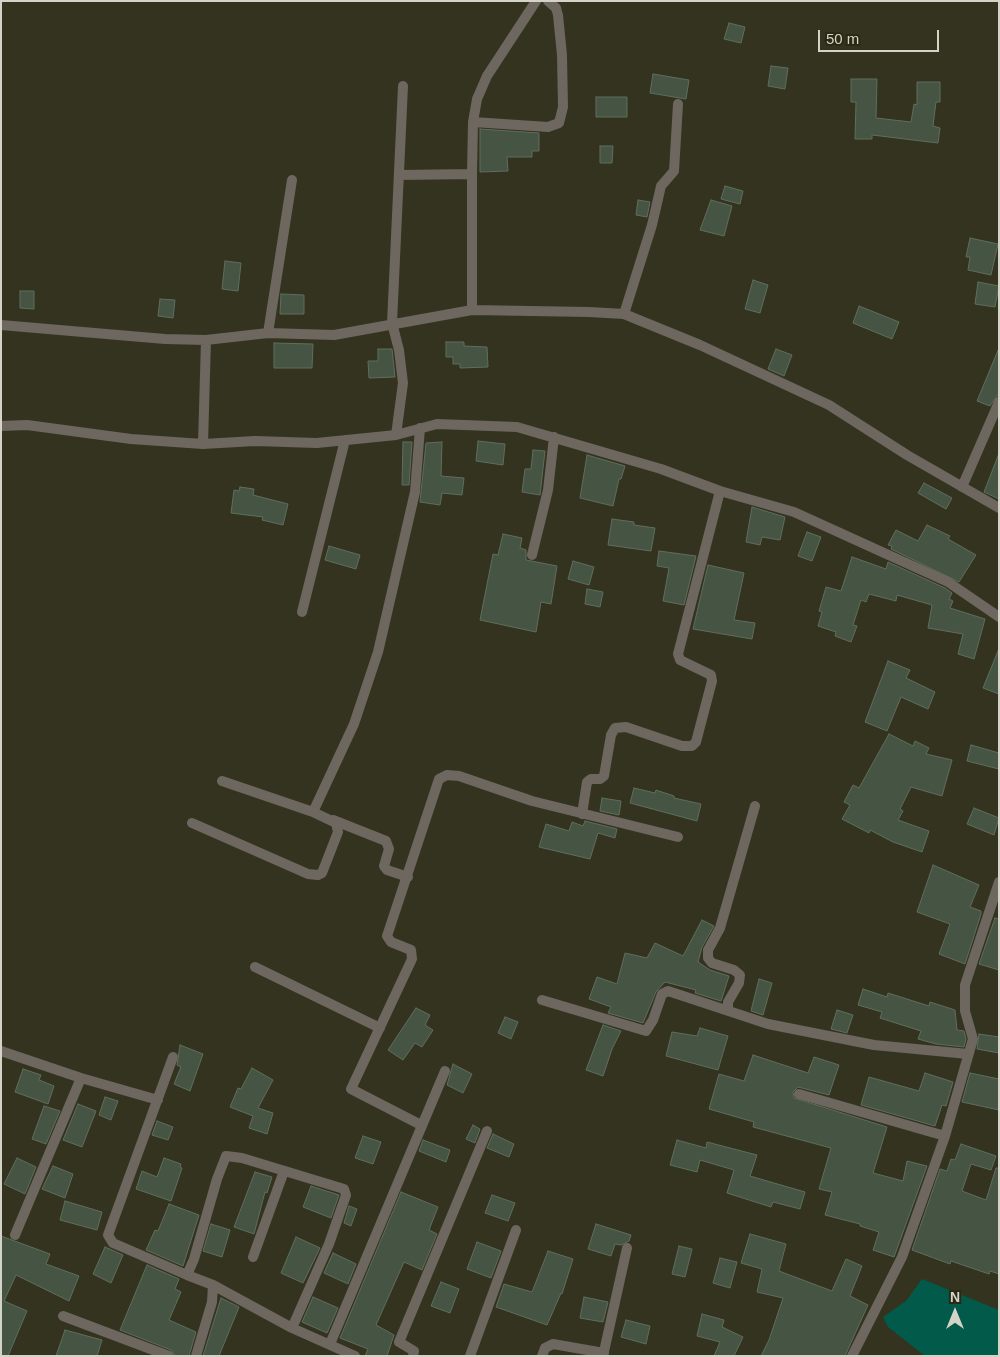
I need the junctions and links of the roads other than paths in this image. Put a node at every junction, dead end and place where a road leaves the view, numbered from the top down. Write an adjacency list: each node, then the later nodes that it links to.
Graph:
1 (536, 1): 5 (street)
2 (548, 1): 5 (street)
3 (403, 86): 7 (street)
4 (678, 104): 10 (street)
5 (474, 122): 6 (street)
6 (472, 174): 7 (street); 9 (street)
7 (399, 175): 11 (street)
8 (292, 180): 13 (street)
9 (472, 310): 10 (street); 11 (street)
10 (624, 314): 22 (street)
11 (392, 323): 13 (street); 18 (street)
12 (1, 325): 14 (street)
13 (268, 333): 14 (street)
14 (206, 340): 21 (street)
15 (999, 402): 22 (street)
16 (1, 426): 21 (street)
17 (420, 428): 18 (street); 19 (street); 30 (street)
18 (396, 435): 20 (street)
19 (554, 438): 23 (street); 25 (street)
20 (346, 440): 21 (street); 26 (street)
21 (203, 444)
22 (962, 487): 24 (street)
23 (720, 492): 27 (street); 31 (street)
24 (999, 508)
25 (532, 555)
26 (302, 612)
27 (999, 616)
28 (222, 781): 30 (street)
29 (755, 806): 39 (street)
30 (313, 812): 32 (street)
31 (582, 814): 34 (street); 35 (street)
32 (333, 820): 33 (street); 35 (street)
33 (192, 822)
34 (678, 837)
35 (408, 877): 40 (street)
36 (999, 882): 42 (street)
37 (256, 967): 40 (street)
38 (542, 1000): 39 (street)
39 (728, 1010): 42 (street)
40 (380, 1028): 48 (street)
41 (1, 1050): 45 (street)
42 (968, 1054): 50 (street)
43 (173, 1057): 47 (street)
44 (445, 1071): 48 (street)
45 (81, 1078): 47 (street); 53 (street)
46 (799, 1094): 50 (street)
47 (158, 1100): 56 (street)
48 (421, 1125): 60 (street)
49 (487, 1131): 61 (street)
50 (945, 1136): 68 (street)
51 (284, 1170): 55 (street); 56 (street); 59 (street)
52 (516, 1230): 66 (street)
53 (15, 1235)
54 (627, 1248): 62 (street)
55 (253, 1257)
56 (187, 1275): 57 (street)
57 (212, 1285): 59 (street); 64 (street)
58 (63, 1316): 63 (street)
59 (292, 1328): 60 (street)
60 (330, 1344): 65 (street)
61 (417, 1354)
62 (604, 1354): 67 (street)
63 (169, 1356)
64 (196, 1356)
65 (355, 1356)
66 (470, 1356)
67 (542, 1356)
68 (852, 1356)

